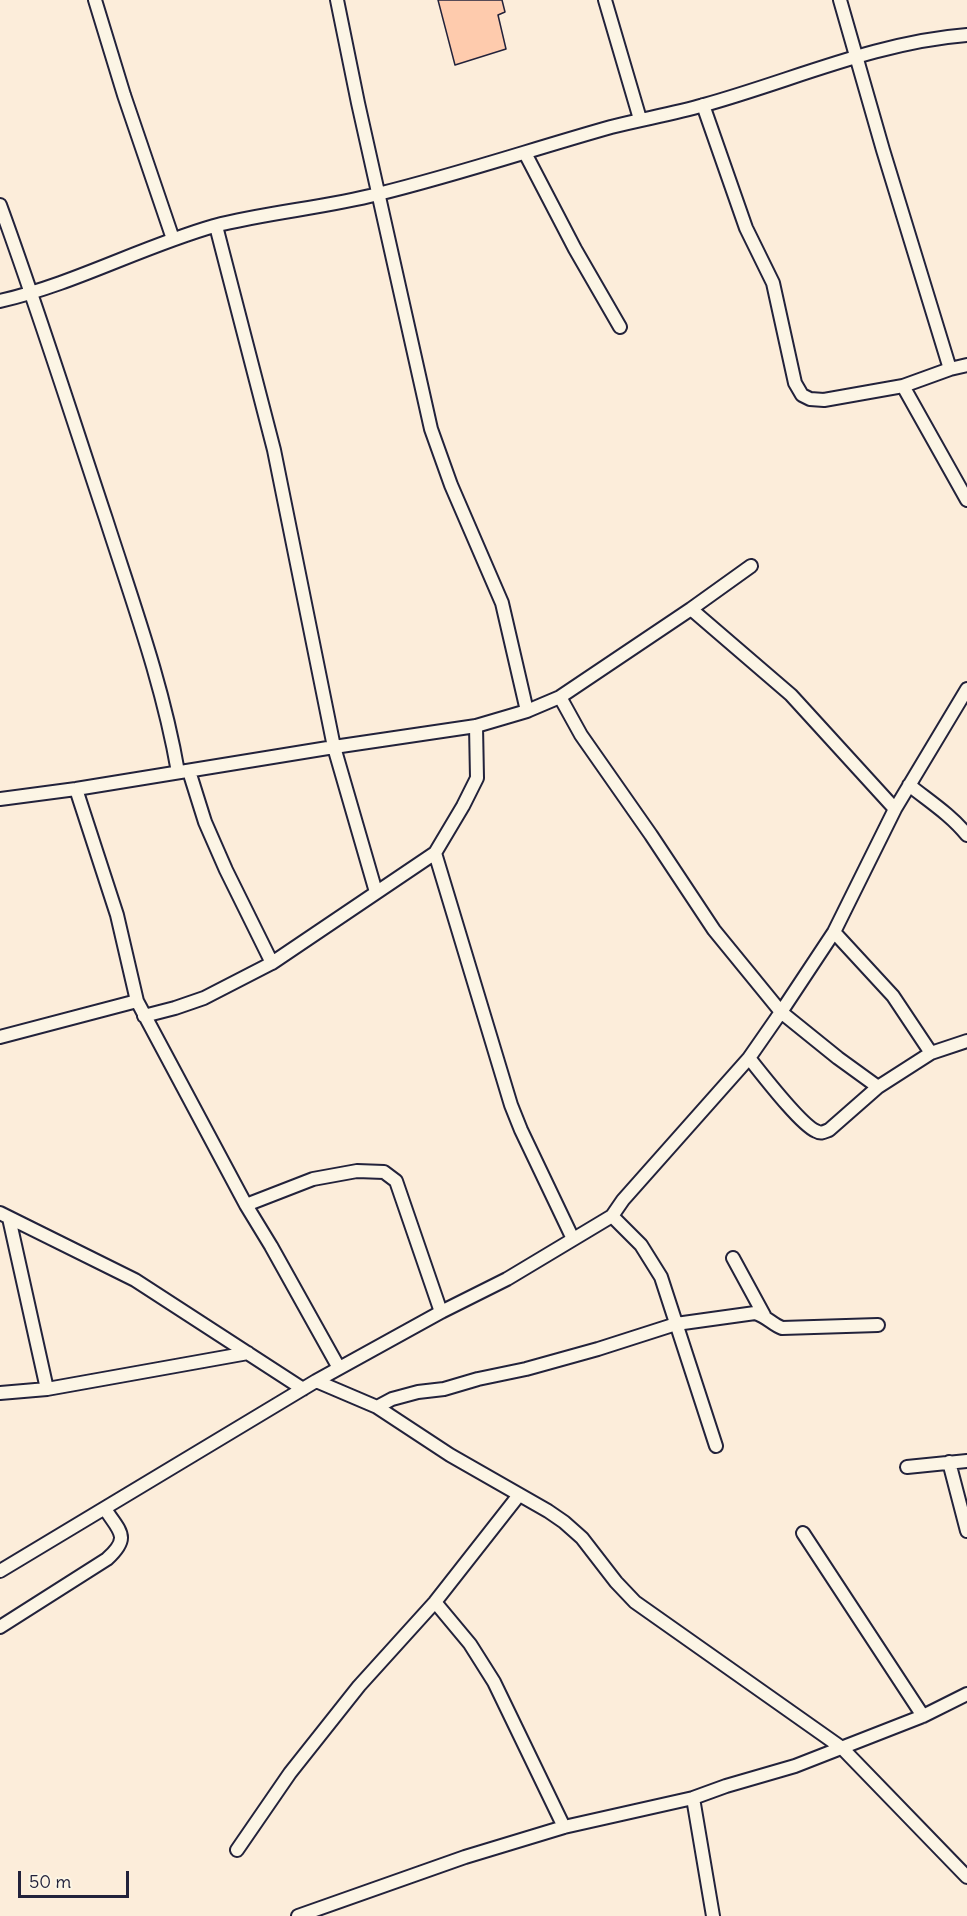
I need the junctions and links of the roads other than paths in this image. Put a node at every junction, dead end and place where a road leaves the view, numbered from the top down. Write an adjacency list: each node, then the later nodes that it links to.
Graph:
1 (95, 0): 13 (street)
2 (337, 0): 10 (street)
3 (605, 0): 8 (street)
4 (840, 0): 6 (street)
5 (967, 34): 6 (street)
6 (857, 57): 7 (street); 18 (street)
7 (703, 105): 8 (street); 19 (street)
8 (640, 119): 9 (street)
9 (525, 153): 10 (street); 16 (street)
10 (378, 194): 12 (street); 25 (street)
11 (0, 205): 14 (street)
12 (216, 226): 13 (street); 27 (street)
13 (173, 239): 14 (street)
14 (32, 294): 15 (street); 28 (street)
15 (0, 301)
16 (621, 327)
17 (967, 365): 18 (street)
18 (950, 369): 19 (street)
19 (903, 386): 20 (street)
20 (967, 500)
21 (751, 566): 22 (street)
22 (691, 609): 24 (street); 32 (street)
23 (967, 689): 29 (street)
24 (560, 697): 25 (street); 39 (street)
25 (526, 711): 26 (street)
26 (476, 726): 27 (street); 34 (street)
27 (334, 747): 28 (street); 35 (street)
28 (184, 771): 30 (street); 37 (street)
29 (909, 785): 32 (street); 33 (street)
30 (76, 789): 31 (street); 38 (street)
31 (0, 799)
32 (894, 809): 36 (street)
33 (967, 835)
34 (435, 853): 35 (street); 49 (street)
35 (376, 892): 37 (street)
36 (834, 932): 39 (street); 43 (street)
37 (272, 963): 40 (street)
38 (137, 1001): 40 (street); 41 (street)
39 (781, 1012): 44 (street); 45 (street)
40 (144, 1016): 46 (street)
41 (0, 1036)
42 (967, 1041): 43 (street)
43 (931, 1053): 45 (street)
44 (749, 1058): 45 (street); 48 (street)
45 (878, 1087)
46 (246, 1205): 51 (street); 56 (street)
47 (4, 1215): 55 (street); 58 (street)
48 (612, 1216): 49 (street); 53 (street)
49 (573, 1239): 51 (street)
50 (733, 1258): 52 (street)
51 (441, 1312): 56 (street)
52 (764, 1315): 53 (street); 54 (street)
53 (676, 1324): 61 (street); 62 (street)
54 (878, 1325)
55 (248, 1353): 58 (street); 59 (street)
56 (339, 1368): 57 (street)
57 (316, 1381): 59 (street); 61 (street)
58 (47, 1389): 60 (street)
59 (303, 1389): 67 (street)
60 (0, 1393)
61 (377, 1407): 66 (street)
62 (716, 1446)
63 (967, 1461): 64 (street)
64 (949, 1462): 65 (street); 68 (street)
65 (907, 1467)
66 (519, 1495): 71 (street); 75 (street)
67 (105, 1509): 70 (street); 72 (street)
68 (967, 1531)
69 (803, 1533): 74 (street)
70 (0, 1571)
71 (435, 1602): 77 (street); 78 (street)
72 (0, 1627)
73 (967, 1694): 74 (street)
74 (923, 1716): 75 (street)
75 (842, 1749): 76 (street); 79 (street)
76 (693, 1798): 77 (street); 81 (street)
77 (564, 1827): 80 (street)
78 (237, 1850)
79 (967, 1877)
80 (298, 1916)
81 (713, 1916)

